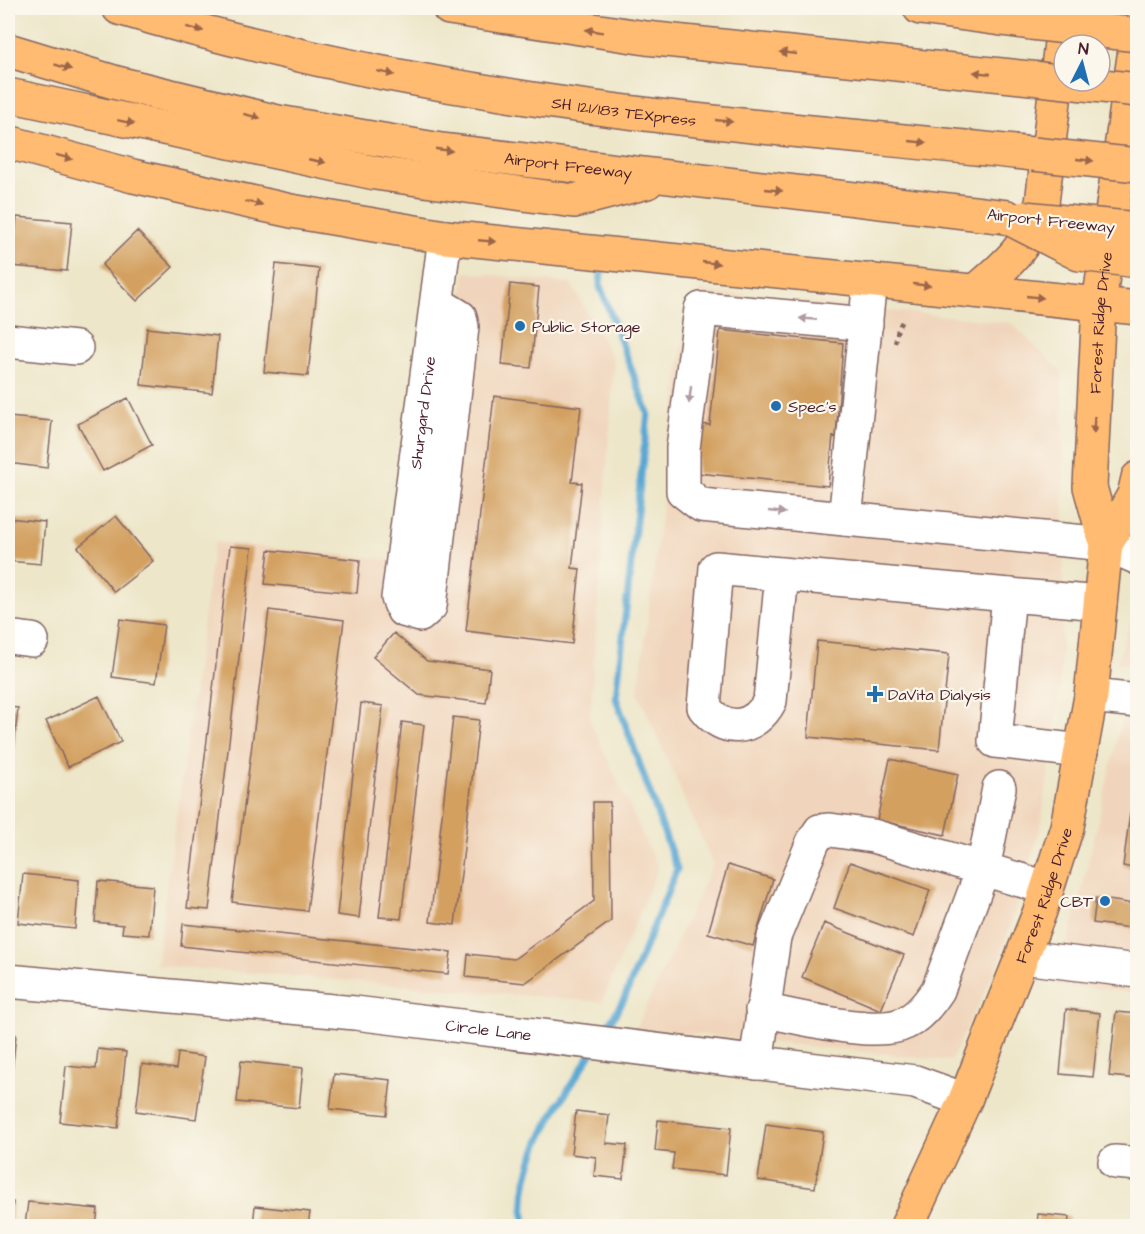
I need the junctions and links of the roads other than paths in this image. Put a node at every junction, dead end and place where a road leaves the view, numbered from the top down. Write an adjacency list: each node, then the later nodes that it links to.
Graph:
1 (119, 8): 11 (main road, SH 121/183 TEXpress, one-way to 11, bridge)
2 (449, 8): 8 (main road, one-way to 2, bridge)
3 (920, 8): 6 (main road, bridge)
4 (1065, 8): 18 (main road)
5 (1137, 28): 19 (main road, Forest Ridge Drive)
6 (1137, 35)
7 (8, 50): 12 (main road, Airport Freeway, one-way to 12)
8 (1137, 90)
9 (8, 95): 12 (main road, one-way to 12)
10 (8, 142): 15 (main road, one-way to 15)
11 (1137, 165)
12 (664, 177): 13 (main road, Airport Freeway, one-way to 13)
13 (994, 215): 14 (main road, Airport Freeway, bridge); 16 (main road, bridge)
14 (1137, 229)
15 (445, 237): 17 (main road, one-way to 17); 29 (street, Shurgard Drive)
16 (1137, 261)
17 (870, 280): 18 (main road, one-way to 18); 21 (street)
18 (976, 291): 19 (main road, one-way to 19)
19 (1099, 304): 20 (main road); 26 (main road, Forest Ridge Drive, one-way to 26)
20 (1137, 308)
21 (866, 324): 25 (street); 25 (street, one-way to 25)
22 (8, 341): 23 (street)
23 (76, 348)
24 (1137, 478): 26 (main road, Forest Ridge Drive)
25 (845, 519): 26 (street)
26 (1106, 544): 27 (street); 31 (main road, Forest Ridge Drive)
27 (1137, 558)
28 (782, 574): 28 (street); 30 (street)
29 (399, 589)
30 (1009, 596): 31 (street); 34 (street)
31 (1100, 603): 32 (main road, Forest Ridge Drive)
32 (1091, 696): 33 (street); 34 (main road, Forest Ridge Drive)
33 (1137, 701)
34 (1081, 751): 37 (main road, Forest Ridge Drive)
35 (999, 789): 36 (street)
36 (983, 868): 37 (street); 41 (street); 41 (street)
37 (1047, 888): 38 (main road, Forest Ridge Drive)
38 (1022, 957): 39 (street); 43 (main road, Forest Ridge Drive)
39 (1137, 971)
40 (8, 981): 42 (street, Circle Lane)
41 (762, 1010): 42 (street)
42 (756, 1063): 43 (street, Circle Lane)
43 (965, 1100): 44 (main road, Forest Ridge Drive)
44 (907, 1227)

